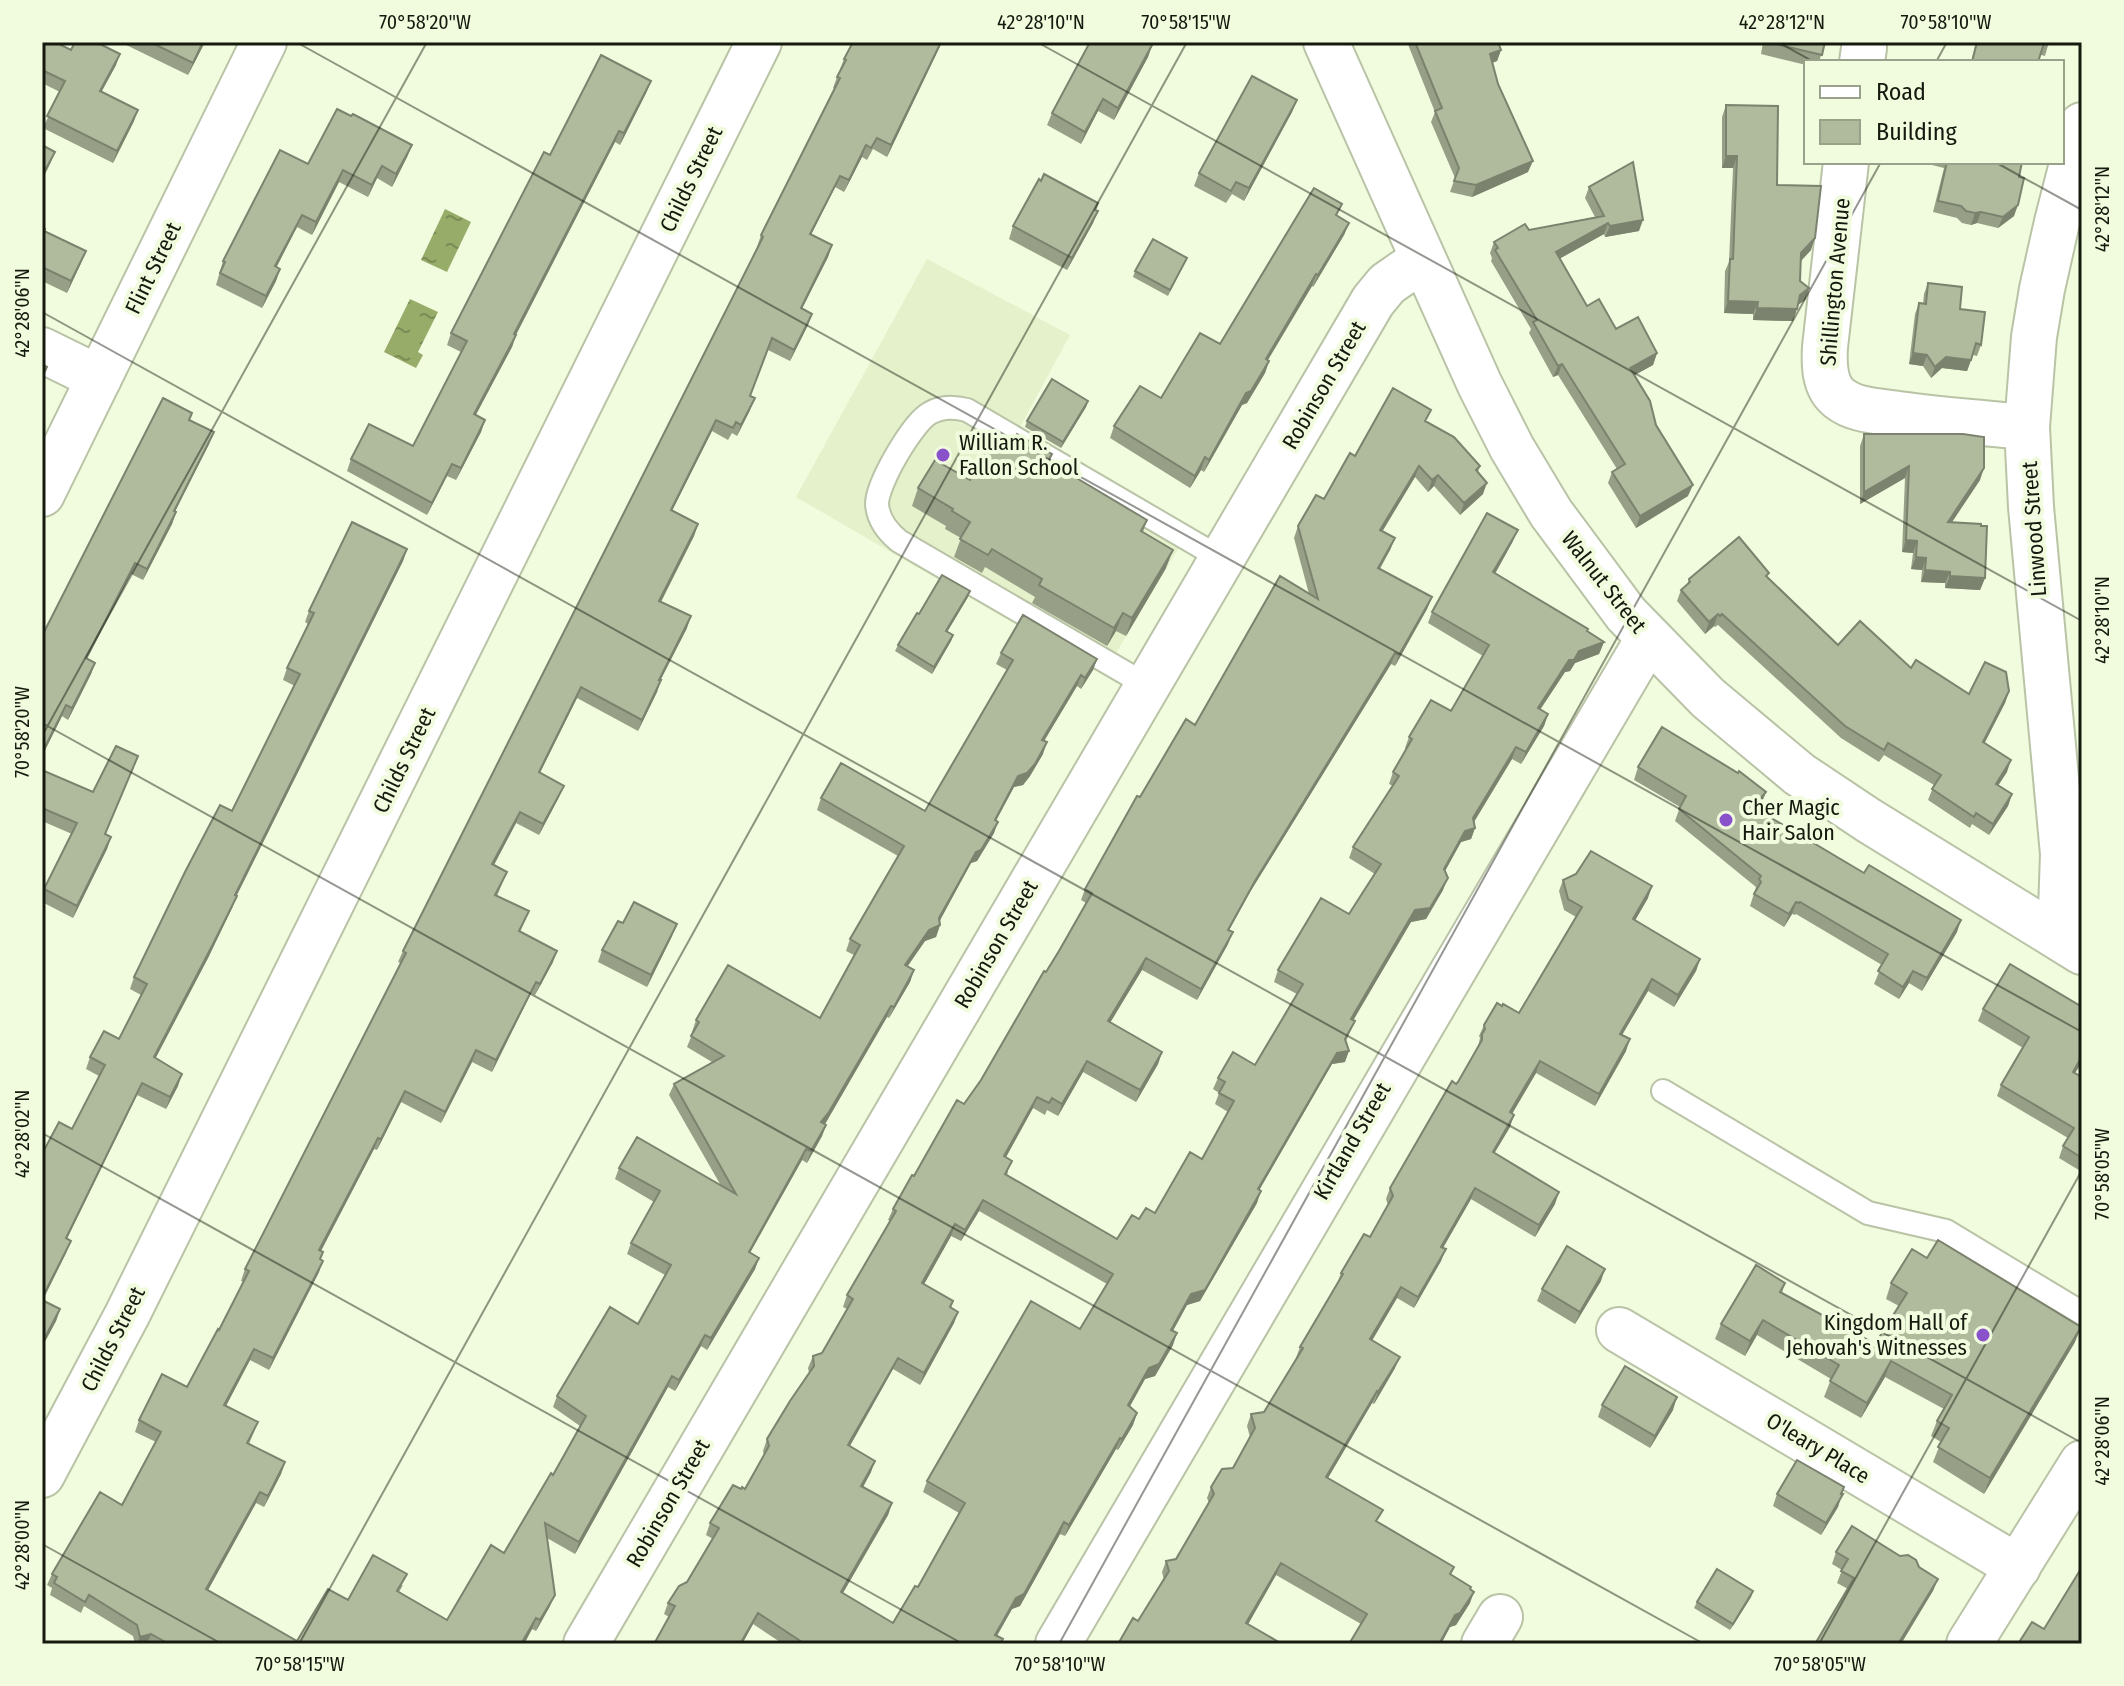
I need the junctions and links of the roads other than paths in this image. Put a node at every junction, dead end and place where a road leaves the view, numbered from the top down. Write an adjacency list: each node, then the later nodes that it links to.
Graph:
1 (264, 42): 8 (street, Flint Street)
2 (759, 42): 19 (street, Childs Street)
3 (1326, 42): 6 (street, Walnut Street)
4 (2082, 125): 9 (street, Linwood Street)
5 (1846, 164): 9 (street, Shillington Avenue)
6 (1423, 259): 11 (street, Robinson Street); 12 (street, Walnut Street)
7 (42, 350): 8 (street)
8 (99, 378): 10 (street, Flint Street)
9 (2027, 427): 14 (street, Linwood Street)
10 (42, 494)
11 (1222, 559): 13 (street, Robinson Street); 13 (lane)
12 (1648, 639): 14 (street, Walnut Street); 22 (street, Kirtland Street)
13 (1148, 686): 21 (street, Robinson Street)
14 (2071, 945)
15 (1663, 1091): 16 (lane)
16 (2082, 1313)
17 (1619, 1330): 20 (street, O'leary Place)
18 (2082, 1463): 20 (street)
19 (42, 1475)
20 (2018, 1567): 23 (street)
21 (586, 1644)
22 (1058, 1644)
23 (1969, 1644)

